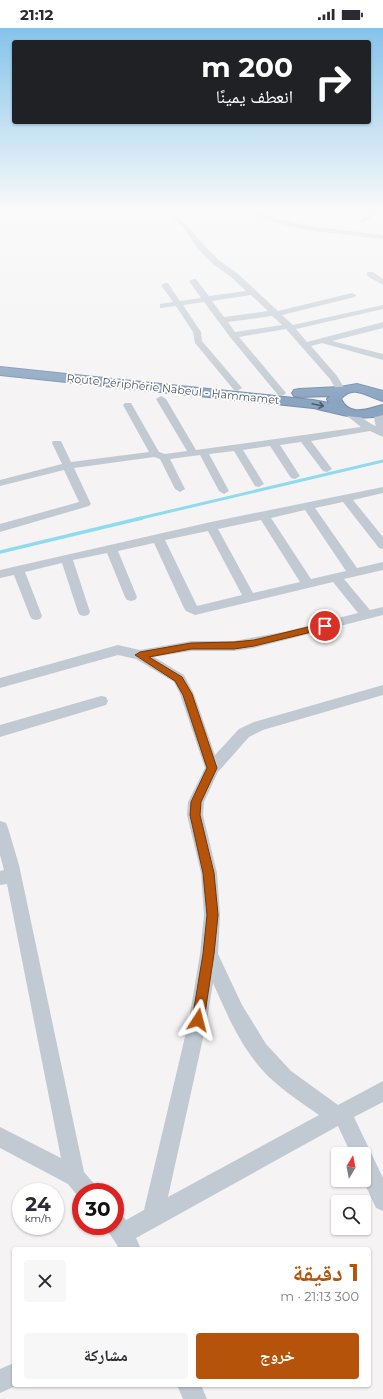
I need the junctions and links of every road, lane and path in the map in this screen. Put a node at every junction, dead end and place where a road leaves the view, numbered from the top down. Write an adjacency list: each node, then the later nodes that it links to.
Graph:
1 (231, 273): 6 (street)
2 (370, 274): 4 (street)
3 (193, 281): 8 (street)
4 (383, 283)
5 (165, 285): 9 (street)
6 (253, 292): 8 (street); 12 (street)
7 (352, 295): 12 (street)
8 (205, 298): 9 (street); 13 (street)
9 (176, 303): 10 (street); 23 (street)
10 (163, 306)
11 (383, 307): 15 (street)
12 (275, 314): 13 (street); 15 (street)
13 (222, 320): 16 (street)
14 (383, 325): 17 (street)
15 (289, 327): 16 (street); 18 (street)
16 (233, 335): 26 (street)
17 (321, 341): 18 (street); 19 (street)
18 (305, 345): 22 (street)
19 (383, 357)
20 (0, 366): 23 (highway, Route Périphérie Nabeul - Hammamet)
21 (0, 371): 32 (highway, Route Périphérie Nabeul - Hammamet, one-way to 32)
22 (334, 378): 24 (street); 25 (street)
23 (237, 388): 26 (highway, Route Périphérie Nabeul - Hammamet)
24 (364, 389): 25 (highway, Route Périphérie Nabeul - Hammamet); 27 (highway); 28 (highway)
25 (341, 391): 26 (highway, Route Périphérie Nabeul - Hammamet); 32 (highway)
26 (281, 392)
27 (383, 393)
28 (383, 397)
29 (161, 399): 38 (street)
30 (128, 405): 39 (street)
31 (382, 410): 32 (highway, Route Périphérie Nabeul - Hammamet); 33 (street)
32 (347, 412): 33 (street)
33 (380, 431): 34 (street)
34 (304, 439): 36 (street); 41 (street)
35 (57, 442): 40 (street)
36 (273, 443): 37 (street); 42 (street)
37 (237, 448): 38 (street); 44 (street)
38 (198, 453): 39 (street); 46 (street)
39 (160, 456): 40 (street); 45 (street)
40 (68, 466): 43 (street); 52 (street)
41 (327, 469)
42 (295, 476)
43 (0, 483)
44 (259, 484)
45 (180, 489)
46 (224, 491)
47 (382, 491): 48 (street)
48 (346, 498): 49 (street); 54 (street)
49 (308, 506): 50 (street); 59 (street)
50 (264, 516): 51 (street); 62 (street)
51 (211, 526): 53 (street); 64 (street)
52 (0, 528)
53 (158, 538): 55 (street); 64 (street)
54 (383, 545)
55 (111, 548): 56 (street); 63 (street)
56 (66, 558): 58 (street); 66 (street)
57 (383, 566): 59 (street)
58 (18, 570): 60 (street); 68 (street)
59 (354, 573): 61 (street)
60 (0, 574)
61 (336, 577): 62 (street); 67 (street)
62 (308, 584): 64 (street)
63 (131, 597)
64 (250, 598)
65 (383, 611): 67 (street)
66 (84, 612)
67 (367, 615): 69 (street)
68 (36, 616)
69 (140, 655): 70 (street); 74 (street)
70 (0, 683)
71 (383, 690): 74 (street)
72 (101, 701): 73 (street)
73 (0, 731)
74 (212, 768): 77 (street)
75 (0, 828): 76 (street)
76 (6, 877): 84 (street)
77 (209, 954): 79 (street); 86 (street)
78 (383, 1091): 79 (street)
79 (340, 1114): 81 (street); 86 (street)
80 (0, 1137): 83 (street)
81 (357, 1147)
82 (371, 1175): 85 (street)
83 (80, 1183)
84 (82, 1183)
85 (383, 1201)
86 (153, 1216): 87 (street)
87 (124, 1234)
88 (12, 1376): 89 (street)
89 (0, 1381)
90 (190, 1387): 91 (street)
91 (195, 1399)

